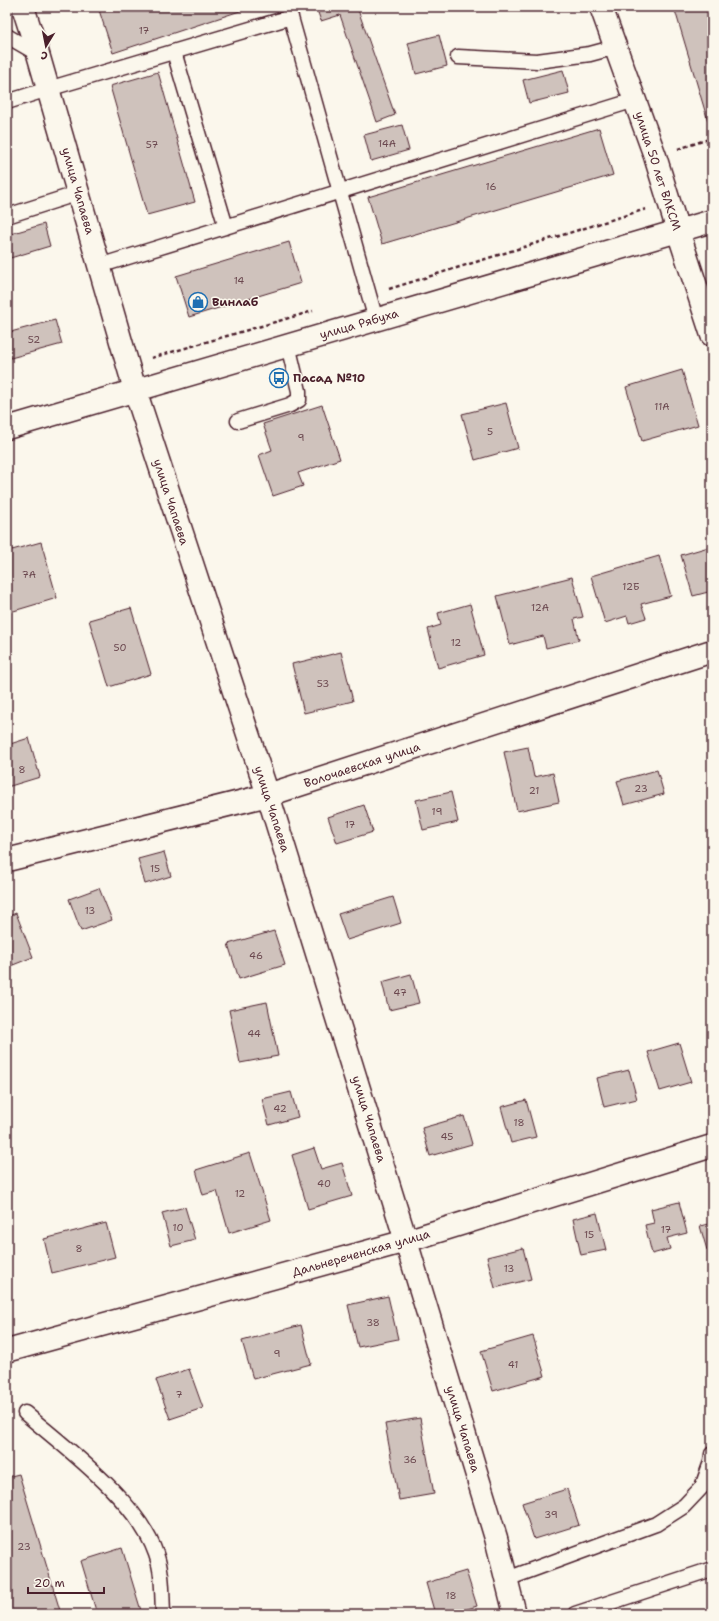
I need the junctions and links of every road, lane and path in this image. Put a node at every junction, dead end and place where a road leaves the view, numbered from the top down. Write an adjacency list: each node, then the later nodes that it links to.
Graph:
1 (23, 7): 7 (street, улица Чапаева)
2 (601, 7): 5 (street, улица 50 лет ВЛКСМ)
3 (290, 12): 6 (lane); 14 (lane)
4 (7, 36): 7 (lane)
5 (616, 47): 8 (lane); 10 (street, улица 50 лет ВЛКСМ)
6 (174, 52): 9 (lane); 19 (lane)
7 (38, 54): 9 (street, улица Чапаева)
8 (458, 57)
9 (48, 89): 11 (lane); 15 (street, улица Чапаева)
10 (635, 100): 13 (street, улица 50 лет ВЛКСМ); 14 (lane)
11 (7, 102)
12 (712, 138): 13 (path)
13 (655, 156): 16 (street, улица 50 лет ВЛКСМ)
14 (340, 192): 19 (lane); 22 (lane)
15 (79, 194): 17 (lane); 21 (street, улица Чапаева)
16 (669, 202): 20 (street, улица 50 лет ВЛКСМ); 22 (path)
17 (7, 216)
18 (712, 221): 20 (street, улица Рябуха)
19 (226, 227): 21 (lane)
20 (678, 231): 24 (street, улица Рябуха); 25 (street, улица 50 лет ВЛКСМ)
21 (99, 266): 28 (street, улица Чапаева)
22 (369, 295): 24 (lane)
23 (316, 310): 27 (path)
24 (376, 320): 26 (street, улица Рябуха)
25 (712, 335)
26 (288, 345): 28 (street, улица Рябуха); 29 (lane)
27 (149, 358)
28 (135, 390): 30 (street, улица Рябуха); 32 (street, улица Чапаева)
29 (238, 421)
30 (7, 428)
31 (712, 651): 32 (street, Волочаевская улица)
32 (268, 795): 33 (street, Волочаевская улица); 35 (street, улица Чапаева)
33 (7, 860)
34 (712, 1146): 35 (street, Дальнереченская улица)
35 (406, 1241): 36 (street, Дальнереченская улица); 40 (street, улица Чапаева)
36 (7, 1351)
37 (25, 1413): 41 (lane)
38 (712, 1454): 40 (lane)
39 (712, 1569): 43 (lane)
40 (507, 1579): 42 (street, улица Чапаева)
41 (163, 1614)
42 (515, 1614)
43 (575, 1614)

